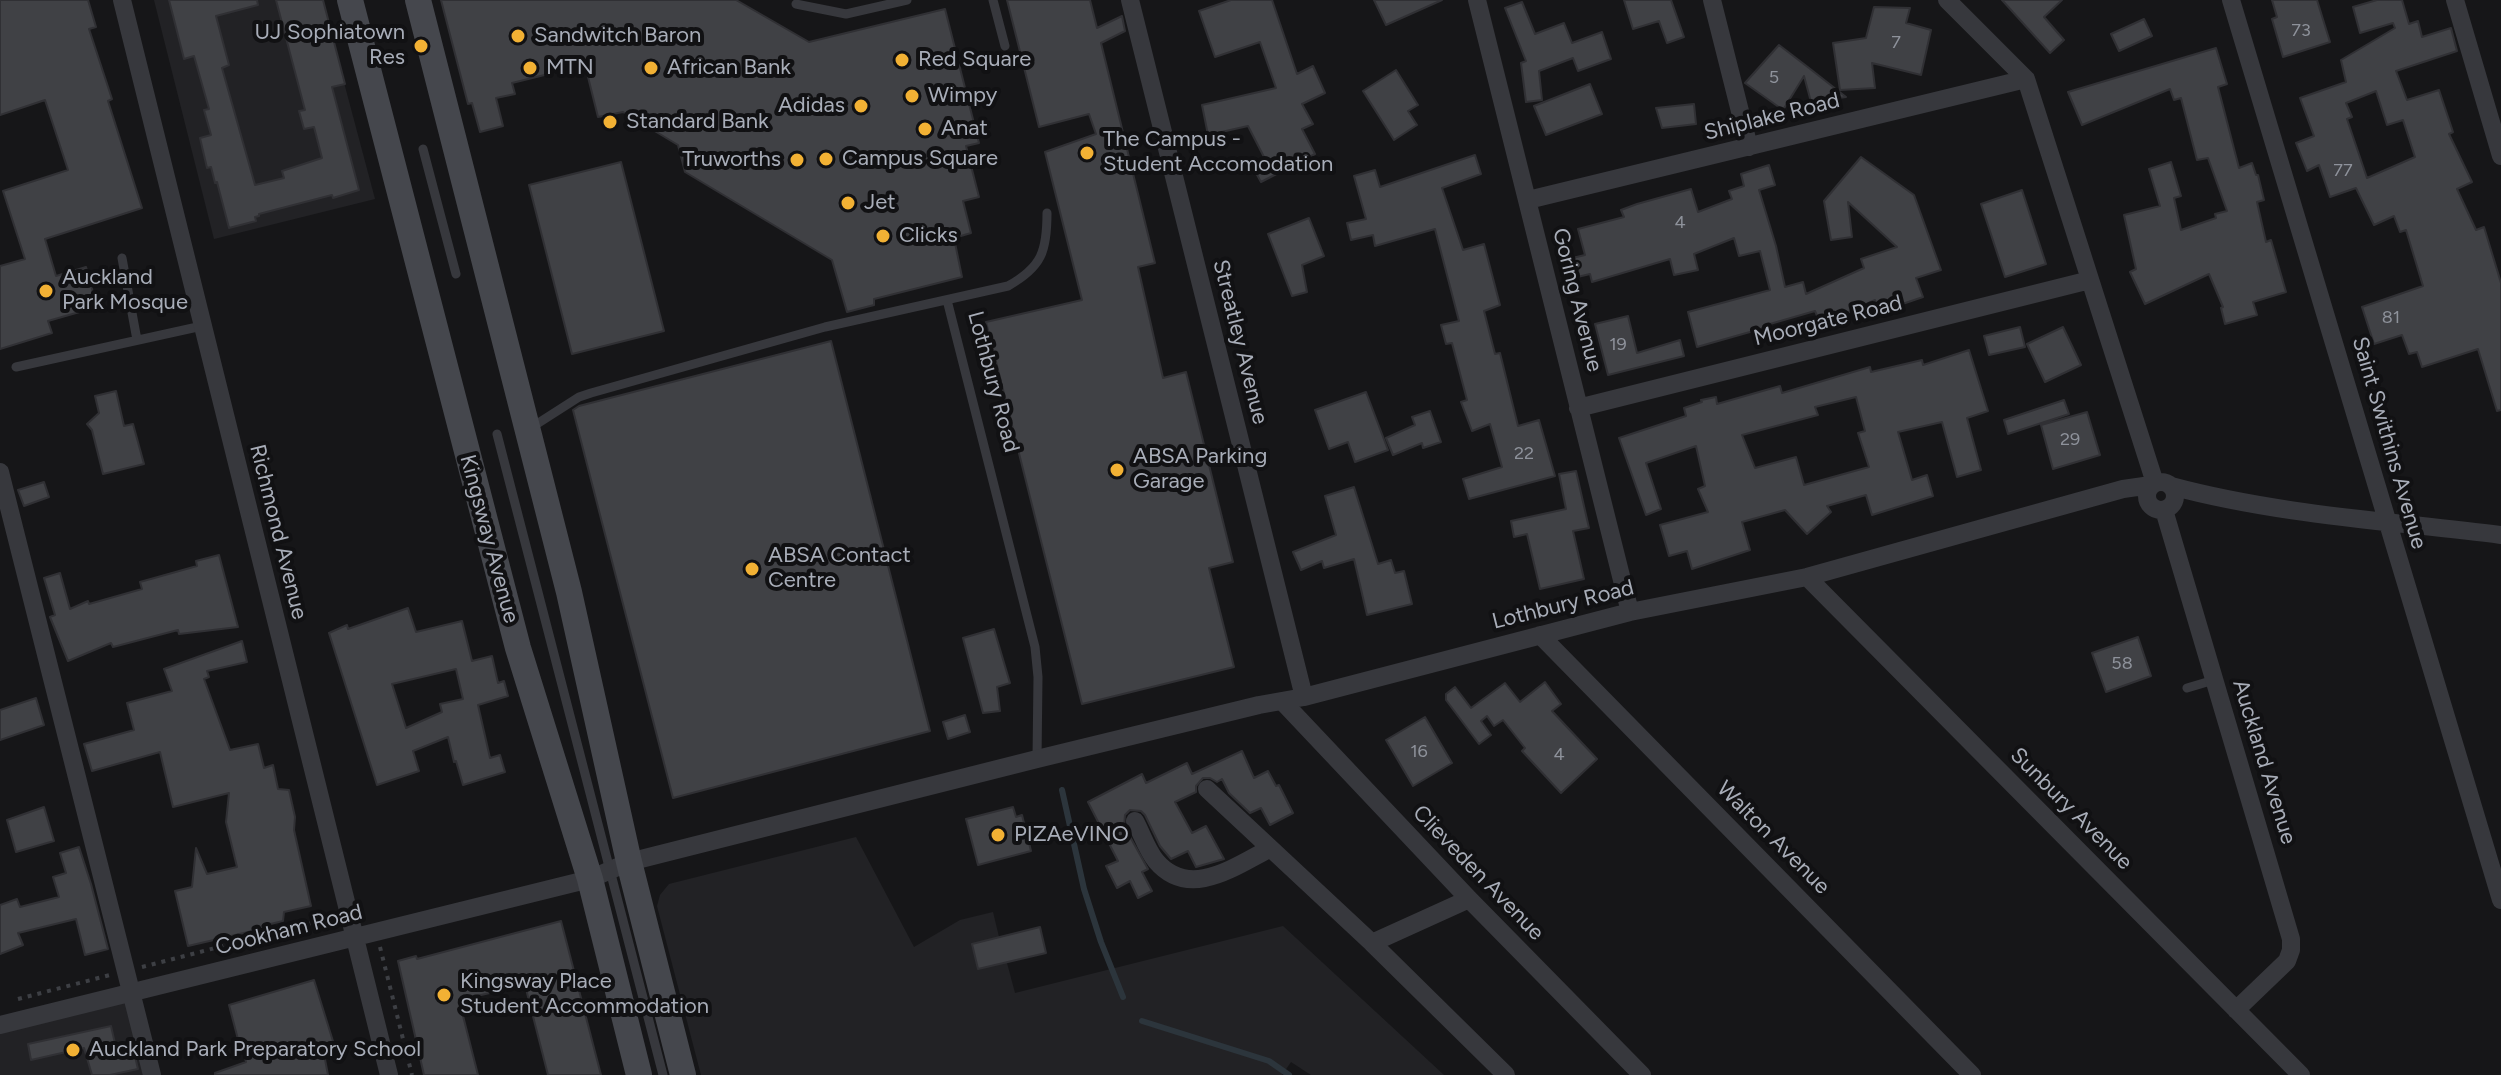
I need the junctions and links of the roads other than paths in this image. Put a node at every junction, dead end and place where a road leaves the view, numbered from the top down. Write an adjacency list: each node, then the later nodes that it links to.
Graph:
1 (122, 0): 24 (street, Richmond Avenue)
2 (350, 0): 47 (main road, Kingsway Avenue)
3 (418, 0): 28 (main road, Kingsway Avenue)
4 (907, 0): 12 (lane)
5 (993, 0): 13 (lane)
6 (1130, 0): 41 (street, Streatley Avenue)
7 (1477, 0): 18 (street, Goring Avenue)
8 (1712, 0): 15 (street)
9 (1947, 0): 14 (street)
10 (2231, 0): 34 (street, Saint Swithins Avenue)
11 (2455, 0): 17 (street)
12 (796, 4)
13 (1005, 46)
14 (2026, 79): 15 (street, Shiplake Road); 22 (street)
15 (1749, 147): 18 (street, Shiplake Road)
16 (423, 149): 21 (lane)
17 (2501, 156)
18 (1528, 200): 27 (street, Goring Avenue)
19 (1047, 213): 23 (lane)
20 (122, 258): 25 (lane)
21 (456, 274)
22 (2090, 280): 27 (street, Moorgate Road); 31 (street)
23 (947, 300): 28 (lane); 43 (lane, Lothbury Road)
24 (202, 326): 25 (lane); 50 (street, Richmond Avenue)
25 (137, 340): 26 (lane)
26 (16, 367)
27 (1578, 408): 37 (street, Goring Avenue)
28 (526, 431): 47 (main road, Kingsway Avenue)
29 (497, 434): 47 (lane)
30 (0, 472): 52 (street)
31 (2156, 487): 32 (street, Lothbury Road); 33 (street, Auckland Avenue); 33 (street); 36 (street, Lothbury Road)
32 (2219, 499): 33 (street, Lothbury Road); 34 (street, Lothbury Road)
33 (2167, 508): 39 (street, Auckland Avenue)
34 (2386, 521): 35 (street, Lothbury Road); 49 (street, Saint Swithins Avenue)
35 (2501, 535)
36 (1807, 577): 37 (street, Lothbury Road); 53 (street, Sunbury Avenue)
37 (1630, 612): 38 (street, Lothbury Road)
38 (1540, 635): 41 (street, Lothbury Road); 62 (street, Walton Avenue)
39 (2214, 680): 40 (lane); 53 (street, Auckland Avenue)
40 (2187, 688)
41 (1304, 697): 42 (street, Lothbury Road)
42 (1282, 701): 43 (street, Lothbury Road); 48 (street, Clieveden Avenue)
43 (1037, 759): 47 (street, Lothbury Road)
44 (1207, 789): 46 (street)
45 (1135, 821): 46 (street)
46 (1269, 849): 51 (street)
47 (610, 870): 50 (street, Cookham Road); 57 (main road, Kingsway Avenue); 58 (lane); 59 (main road, Kingsway Avenue)
48 (1469, 899): 51 (street); 61 (street, Clieveden Avenue)
49 (2501, 900)
50 (354, 939): 52 (street, Cookham Road); 56 (street, Richmond Avenue)
51 (1372, 943): 60 (street)
52 (132, 994): 54 (street, Cookham Road); 55 (street)
53 (2236, 1010): 63 (street, Sunbury Avenue)
54 (0, 1025)
55 (152, 1075)
56 (389, 1075)
57 (639, 1075)
58 (663, 1075)
59 (683, 1075)
60 (1506, 1075)
61 (1642, 1075)
62 (1972, 1075)
63 (2301, 1075)

